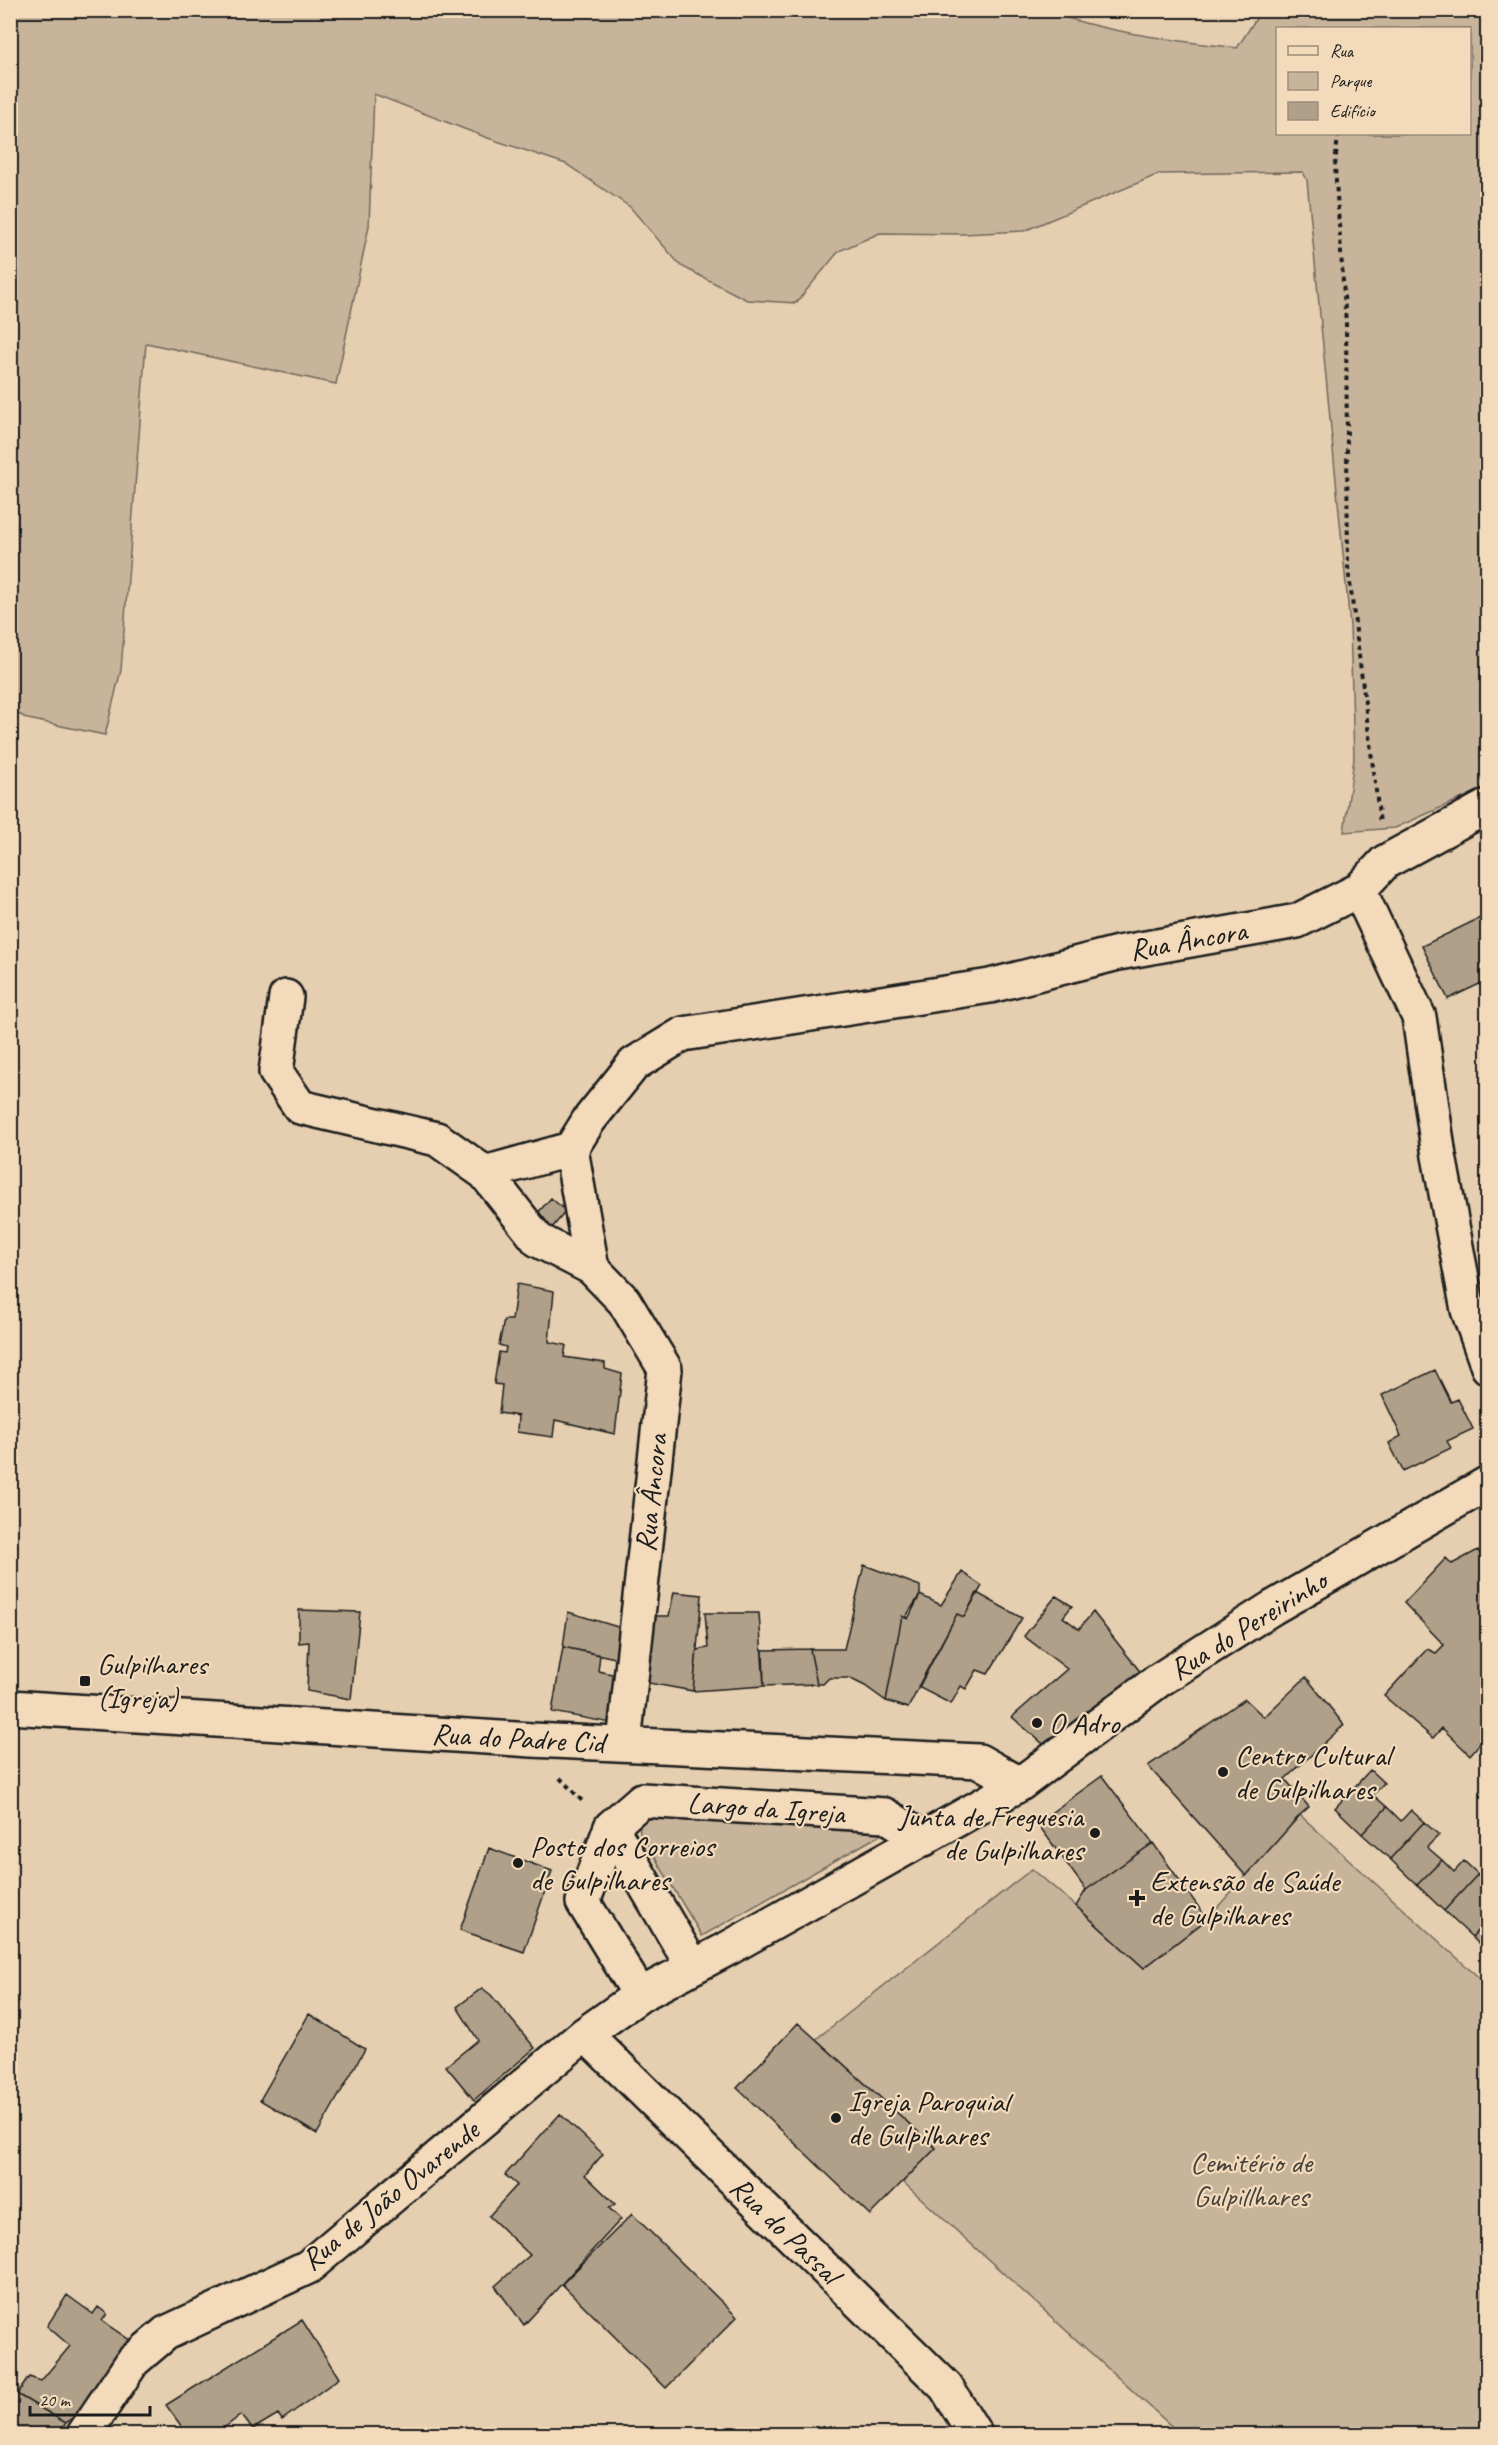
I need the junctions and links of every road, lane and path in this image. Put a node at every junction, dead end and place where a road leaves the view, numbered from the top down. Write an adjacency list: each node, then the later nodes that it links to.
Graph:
1 (1338, 135): 3 (path)
2 (1488, 806): 3 (street)
3 (1385, 862): 4 (street)
4 (1359, 890): 6 (street, Rua Âncora); 9 (street)
5 (286, 997): 7 (street, Rua Âncora)
6 (571, 1149): 7 (street); 8 (street)
7 (485, 1173): 8 (street, Rua Âncora)
8 (592, 1268): 12 (street, Rua Âncora)
9 (1488, 1367)
10 (1488, 1483): 14 (street, Rua do Pereirinho)
11 (10, 1707): 12 (street, Rua do Padre Cid)
12 (624, 1743): 14 (street, Rua do Padre Cid)
13 (563, 1782): 15 (path)
14 (1020, 1784): 16 (street)
15 (601, 1818): 16 (street, Largo da Igreja); 17 (street); 18 (street, Largo da Igreja)
16 (924, 1839): 17 (street)
17 (693, 1967): 18 (street)
18 (640, 1995): 19 (street)
19 (585, 2034): 20 (street, Rua de João Ovarende); 21 (street, Rua do Passal)
20 (84, 2434)
21 (975, 2434)

